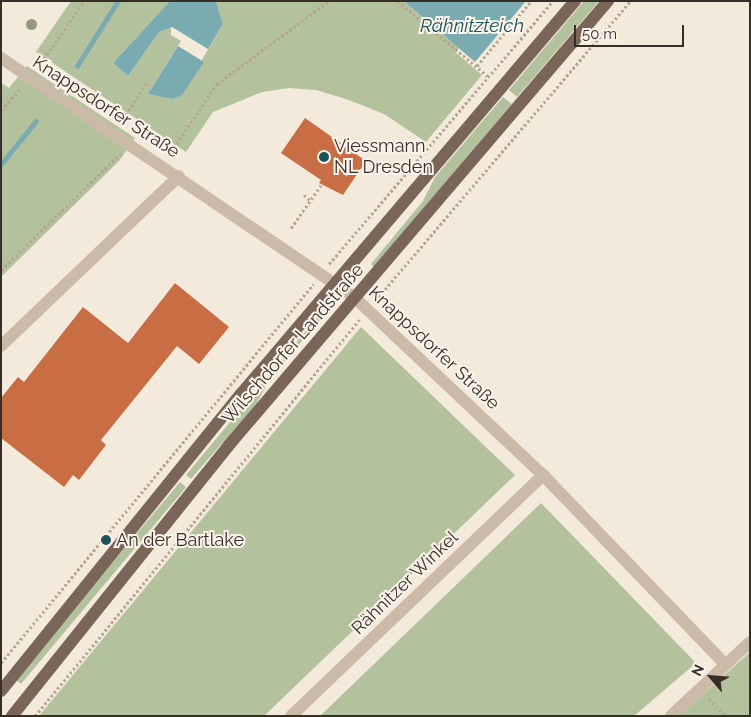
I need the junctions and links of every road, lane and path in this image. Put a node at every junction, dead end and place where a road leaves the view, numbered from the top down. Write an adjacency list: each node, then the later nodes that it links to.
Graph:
1 (84, 1): 12 (path)
2 (329, 1): 17 (path)
3 (398, 1): 10 (path)
4 (531, 1): 10 (path)
5 (553, 1): 24 (path)
6 (575, 1): 25 (main road, Wilschdorfer Landstraße)
7 (608, 1): 26 (main road, Wilschdorfer Landstraße)
8 (630, 1): 27 (path)
9 (1, 58): 12 (street, Knappsdorfer Straße)
10 (477, 66): 11 (path)
11 (481, 70)
12 (30, 78): 14 (path); 15 (street, Knappsdorfer Straße)
13 (146, 84): 15 (path)
14 (1, 110)
15 (113, 132): 16 (street, Knappsdorfer Straße)
16 (129, 142): 17 (street, Knappsdorfer Straße); 23 (path)
17 (163, 165): 18 (street, Knappsdorfer Straße)
18 (179, 176): 24 (street, Knappsdorfer Straße); 28 (street)
19 (321, 185): 21 (path)
20 (304, 195): 21 (path)
21 (310, 200): 22 (path)
22 (291, 228)
23 (1, 270)
24 (322, 273): 25 (street, Knappsdorfer Straße); 31 (path)
25 (335, 282): 26 (street, Knappsdorfer Straße); 34 (main road, Wilschdorfer Landstraße)
26 (354, 297): 27 (street, Knappsdorfer Straße); 35 (main road, Wilschdorfer Landstraße)
27 (368, 310): 29 (street, Knappsdorfer Straße); 36 (path)
28 (1, 346)
29 (543, 475): 32 (street, Knappsdorfer Straße); 37 (street, Rähnitzer Winkel)
30 (750, 642): 32 (street)
31 (1, 663)
32 (725, 664): 33 (street)
33 (700, 690): 38 (street); 39 (path)
34 (1, 691)
35 (12, 716)
36 (35, 716)
37 (291, 716)
38 (671, 716)
39 (726, 716)

